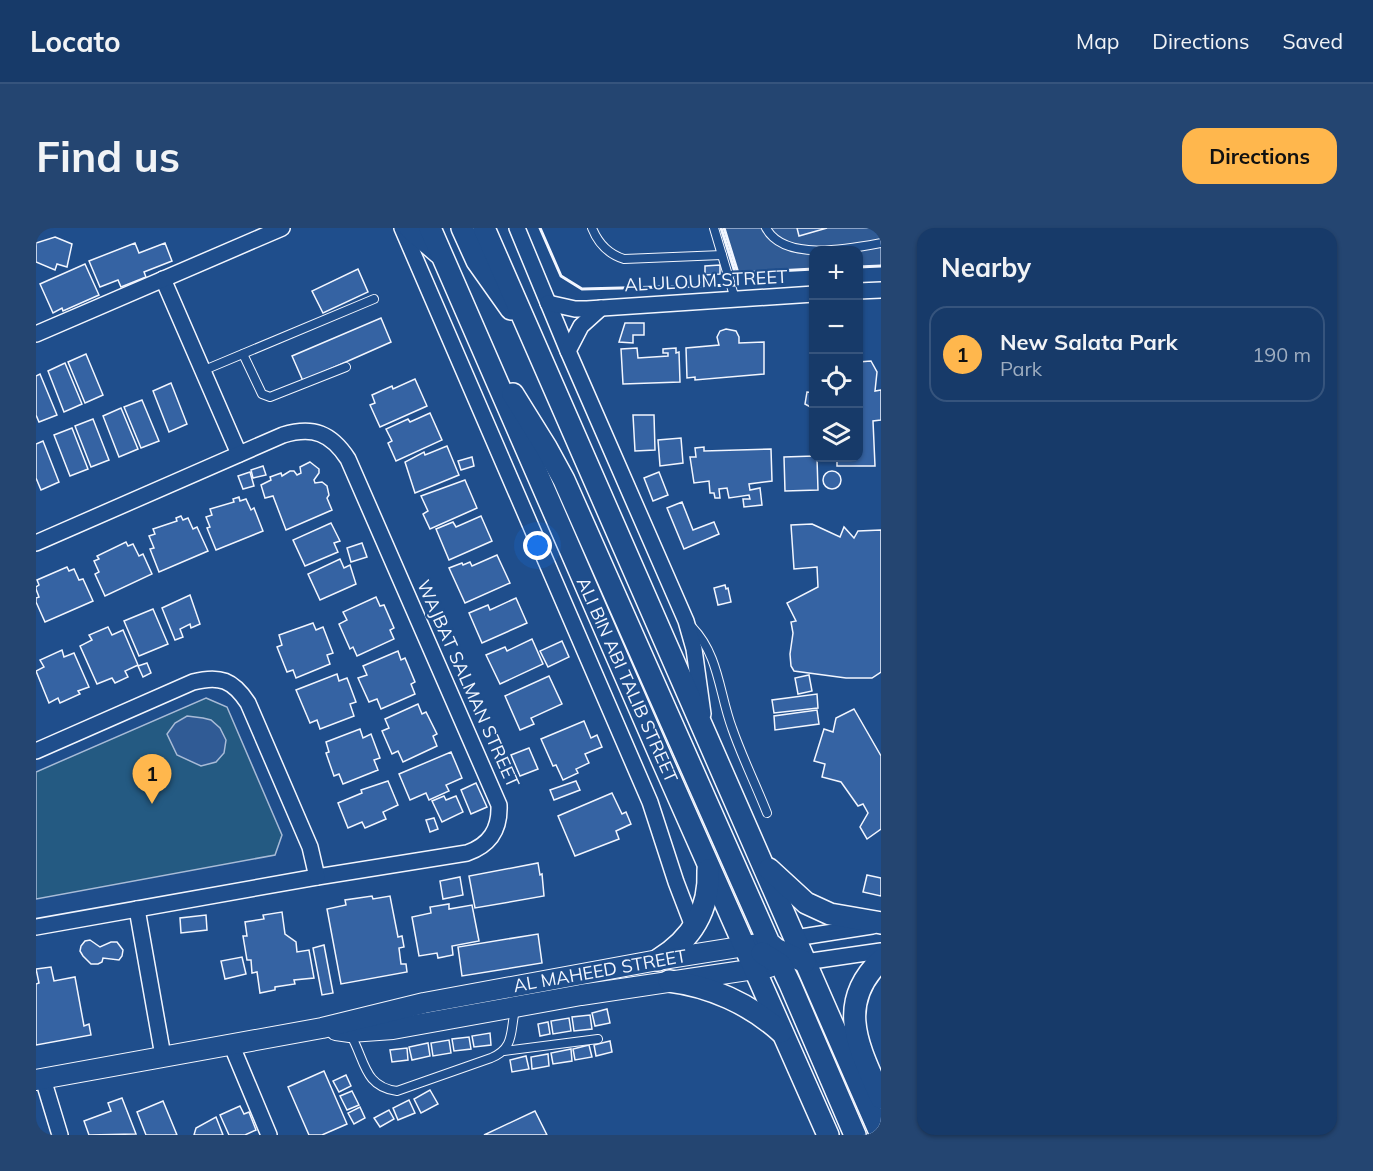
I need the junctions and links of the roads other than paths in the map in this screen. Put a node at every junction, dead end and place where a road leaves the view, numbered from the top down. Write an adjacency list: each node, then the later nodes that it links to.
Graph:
1 (282, 228): 14 (street)
2 (402, 228): 43 (street, ALI BIN ABI TALIB STREET)
3 (410, 228): 12 (main road)
4 (430, 228): 12 (main road, ALI BIN ABI TALIB STREET)
5 (462, 228): 22 (main road)
6 (484, 228): 22 (main road)
7 (517, 228): 20 (street)
8 (592, 228): 13 (lane)
9 (714, 228): 13 (lane)
10 (766, 228): 11 (lane)
11 (881, 243)
12 (442, 255): 24 (main road, ALI BIN ABI TALIB STREET)
13 (722, 255): 19 (lane)
14 (163, 279): 23 (street); 28 (street)
15 (881, 290): 16 (street)
16 (863, 291)
17 (809, 294): 19 (street, AL ULOUM STREET)
18 (374, 299): 26 (lane)
19 (735, 299): 21 (street, AL ULOUM STREET)
20 (548, 303): 21 (street, AL ULOUM STREET); 25 (street)
21 (601, 308): 25 (street, AL ULOUM STREET)
22 (526, 325): 34 (main road)
23 (36, 334)
24 (483, 349): 38 (main road, ALI BIN ABI TALIB STREET); 45 (main road)
25 (568, 351): 31 (street)
26 (243, 354): 27 (lane); 28 (lane)
27 (346, 367)
28 (202, 371): 29 (street)
29 (239, 454): 30 (street, WAJBAT SALMAN STREET); 39 (street, WAJBAT SALMAN STREET)
30 (36, 543)
31 (686, 621): 32 (lane); 33 (street)
32 (715, 667): 33 (lane); 36 (lane)
33 (697, 678): 34 (street)
34 (707, 737): 37 (main road)
35 (36, 751): 39 (street)
36 (767, 813)
37 (762, 863): 41 (main road); 44 (main road)
38 (708, 864): 43 (main road); 46 (main road, ALI BIN ABI TALIB STREET)
39 (317, 877): 40 (street, WAJBAT SALMAN STREET)
40 (137, 909): 42 (street, WAJBAT SALMAN STREET); 61 (street)
41 (881, 924): 44 (street, AL MAHEED STREET)
42 (36, 927)
43 (694, 929): 48 (main road)
44 (795, 938): 45 (street, AL MAHEED STREET); 50 (main road)
45 (769, 943): 46 (street, AL MAHEED STREET); 50 (main road)
46 (744, 946): 48 (street, AL MAHEED STREET); 51 (main road); 52 (main road, ALI BIN ABI TALIB STREET)
47 (881, 951): 50 (street, AL MAHEED STREET)
48 (658, 960): 55 (street, AL MAHEED STREET)
49 (881, 960): 63 (main road)
50 (805, 962): 51 (street, AL MAHEED STREET); 68 (main road)
51 (781, 965): 52 (street, AL MAHEED STREET); 67 (main road)
52 (754, 969): 53 (street, AL MAHEED STREET); 57 (main road, ALI BIN ABI TALIB STREET)
53 (669, 981): 54 (street, AL MAHEED STREET); 57 (main road)
54 (516, 1007): 56 (street, AL MAHEED STREET); 60 (lane)
55 (322, 1028): 56 (street, AL MAHEED STREET); 59 (street, AL MAHEED STREET)
56 (350, 1032): 60 (lane)
57 (783, 1034): 64 (main road, ALI BIN ABI TALIB STREET)
58 (598, 1039): 60 (lane)
59 (231, 1044): 61 (street, AL MAHEED STREET); 66 (street)
60 (504, 1051)
61 (164, 1056): 62 (street, AL MAHEED STREET)
62 (40, 1079): 65 (street)
63 (881, 1098)
64 (827, 1134)
65 (60, 1135)
66 (270, 1135)
67 (855, 1135)
68 (881, 1135)

